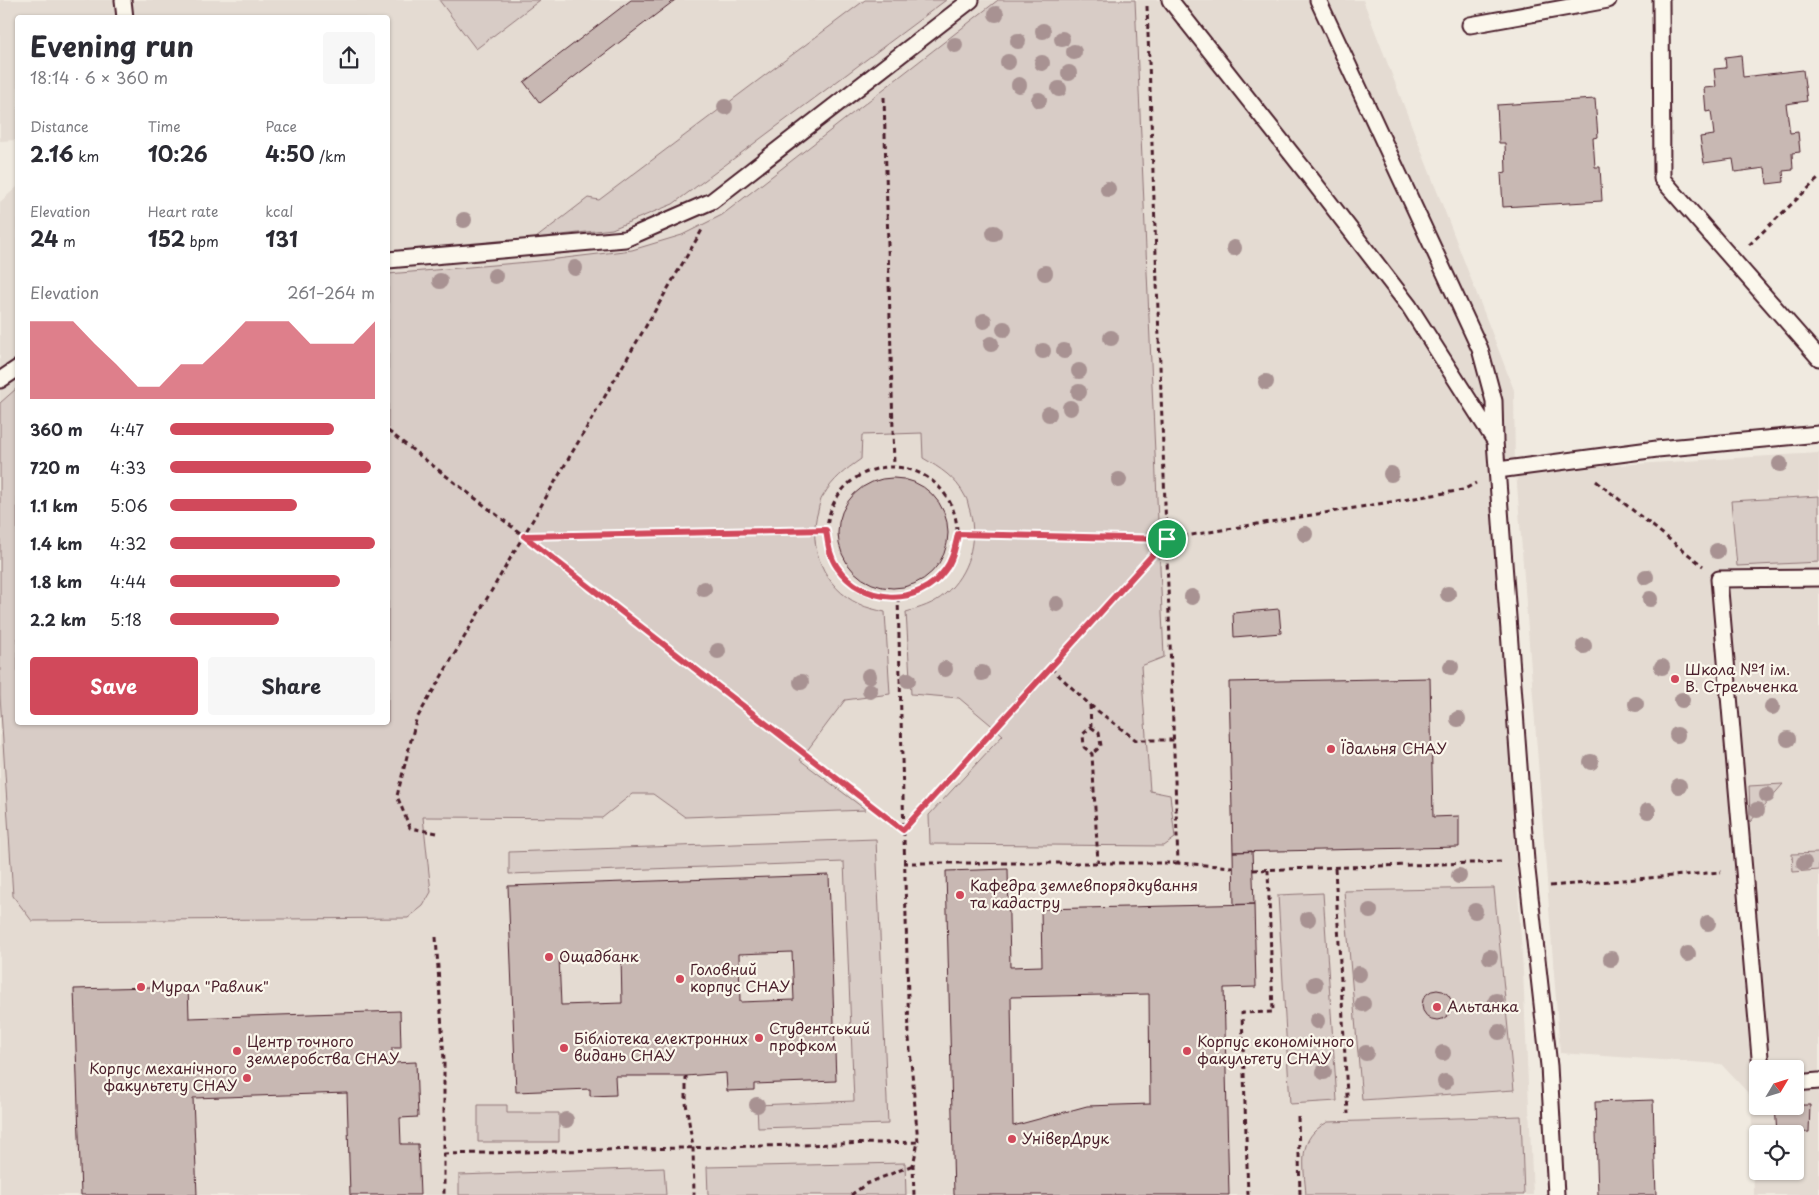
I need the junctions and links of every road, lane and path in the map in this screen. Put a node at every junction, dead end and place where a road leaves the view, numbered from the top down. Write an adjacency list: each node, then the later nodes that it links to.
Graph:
1 (123, 0): 8 (lane)
2 (971, 0): 10 (lane)
3 (1146, 0): 27 (path)
4 (1170, 0): 20 (lane)
5 (1318, 0): 20 (lane)
6 (1608, 0): 9 (lane)
7 (1661, 0): 14 (lane)
8 (125, 15)
9 (1470, 26)
10 (883, 67): 12 (lane); 22 (path)
11 (1819, 178): 14 (path)
12 (712, 201): 13 (lane); 26 (path)
13 (390, 260)
14 (1734, 260): 15 (lane)
15 (1819, 358)
16 (15, 370): 17 (lane)
17 (0, 380)
18 (390, 433): 26 (path)
19 (1819, 434): 21 (lane)
20 (1495, 441): 23 (lane)
21 (1571, 460): 23 (lane); 29 (path)
22 (894, 466): 24 (path); 25 (path)
23 (1498, 470): 27 (path); 38 (lane)
24 (826, 530): 26 (path); 30 (path)
25 (958, 534): 27 (path); 30 (path)
26 (524, 536): 36 (path); 37 (path)
27 (1167, 539): 31 (path); 34 (path)
28 (1819, 578): 29 (lane)
29 (1719, 579): 46 (lane)
30 (898, 597): 36 (path)
31 (1051, 668): 32 (path); 36 (path)
32 (1090, 705): 33 (path); 34 (path)
33 (1091, 727): 35 (path); 35 (path)
34 (1174, 740): 41 (path)
35 (1092, 754): 40 (path)
36 (903, 830): 39 (path)
37 (437, 833)
38 (1526, 861): 43 (path); 47 (lane)
39 (903, 863): 40 (path); 55 (path)
40 (1098, 863): 41 (path)
41 (1178, 863): 42 (path)
42 (1234, 868)
43 (1335, 868): 45 (path); 53 (path)
44 (1253, 870): 45 (path)
45 (1268, 870): 63 (path)
46 (1744, 870): 47 (path); 49 (lane)
47 (1530, 888): 65 (lane)
48 (436, 937): 57 (path)
49 (1760, 1060)
50 (686, 1076): 56 (path)
51 (1819, 1081): 52 (lane)
52 (1804, 1082)
53 (1348, 1114)
54 (1298, 1117): 64 (path)
55 (918, 1142): 56 (path); 58 (path)
56 (693, 1147): 57 (path); 60 (path)
57 (444, 1154): 59 (path)
58 (913, 1165): 61 (path); 62 (path)
59 (444, 1195)
60 (694, 1195)
61 (851, 1195)
62 (914, 1195)
63 (1248, 1195)
64 (1300, 1195)
65 (1556, 1195)

